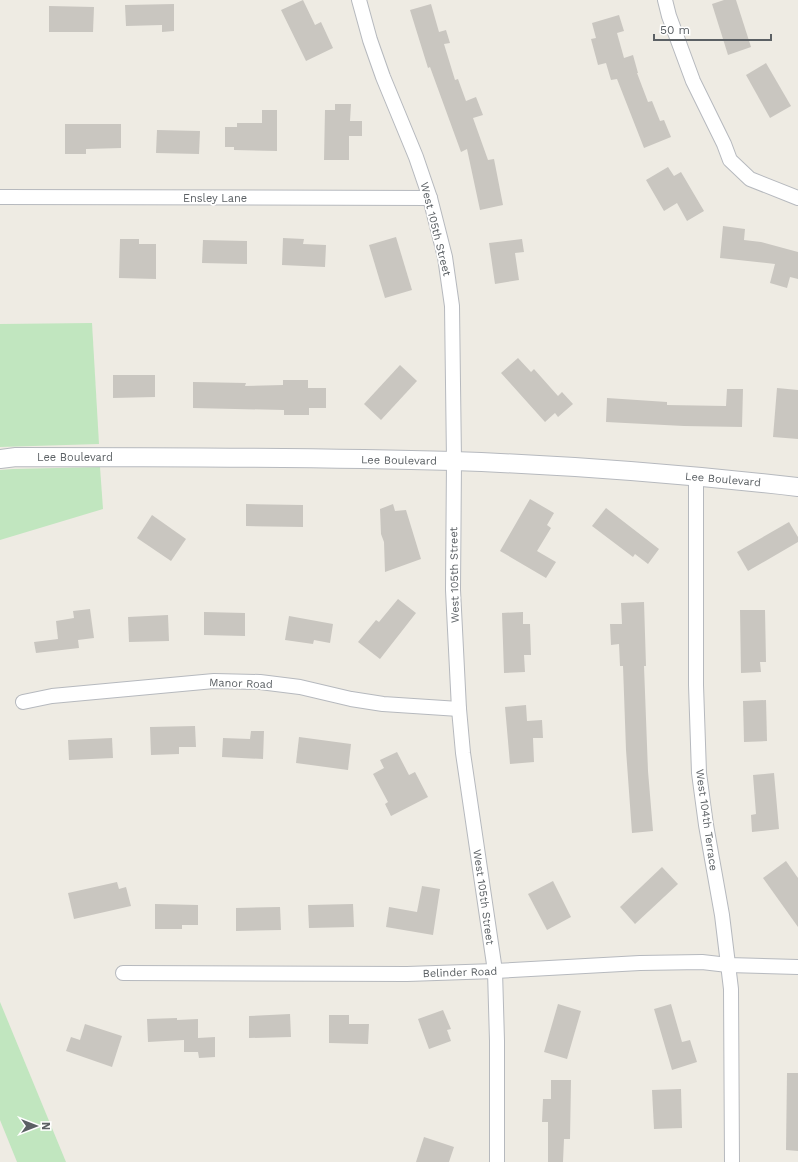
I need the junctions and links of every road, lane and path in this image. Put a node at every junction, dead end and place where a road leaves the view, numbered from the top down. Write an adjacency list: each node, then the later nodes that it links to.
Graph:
1 (359, 0): 4 (street, West 105th Street)
2 (665, 0): 5 (street)
3 (0, 197): 4 (street, Ensley Lane)
4 (430, 198): 7 (street, West 105th Street)
5 (798, 198)
6 (0, 459): 7 (street, Lee Boulevard)
7 (454, 461): 8 (street, Lee Boulevard); 11 (street, West 105th Street)
8 (696, 476): 9 (street, Lee Boulevard); 12 (street, West 104th Terrace)
9 (798, 487)
10 (23, 702): 11 (street, Manor Road)
11 (459, 709): 14 (street, West 105th Street)
12 (728, 965): 13 (street, Belinder Road); 14 (street, Belinder Road); 17 (street, West 104th Terrace)
13 (798, 967)
14 (495, 971): 15 (street, Belinder Road); 16 (street, West 105th Street)
15 (123, 973)
16 (497, 1162)
17 (732, 1162)

